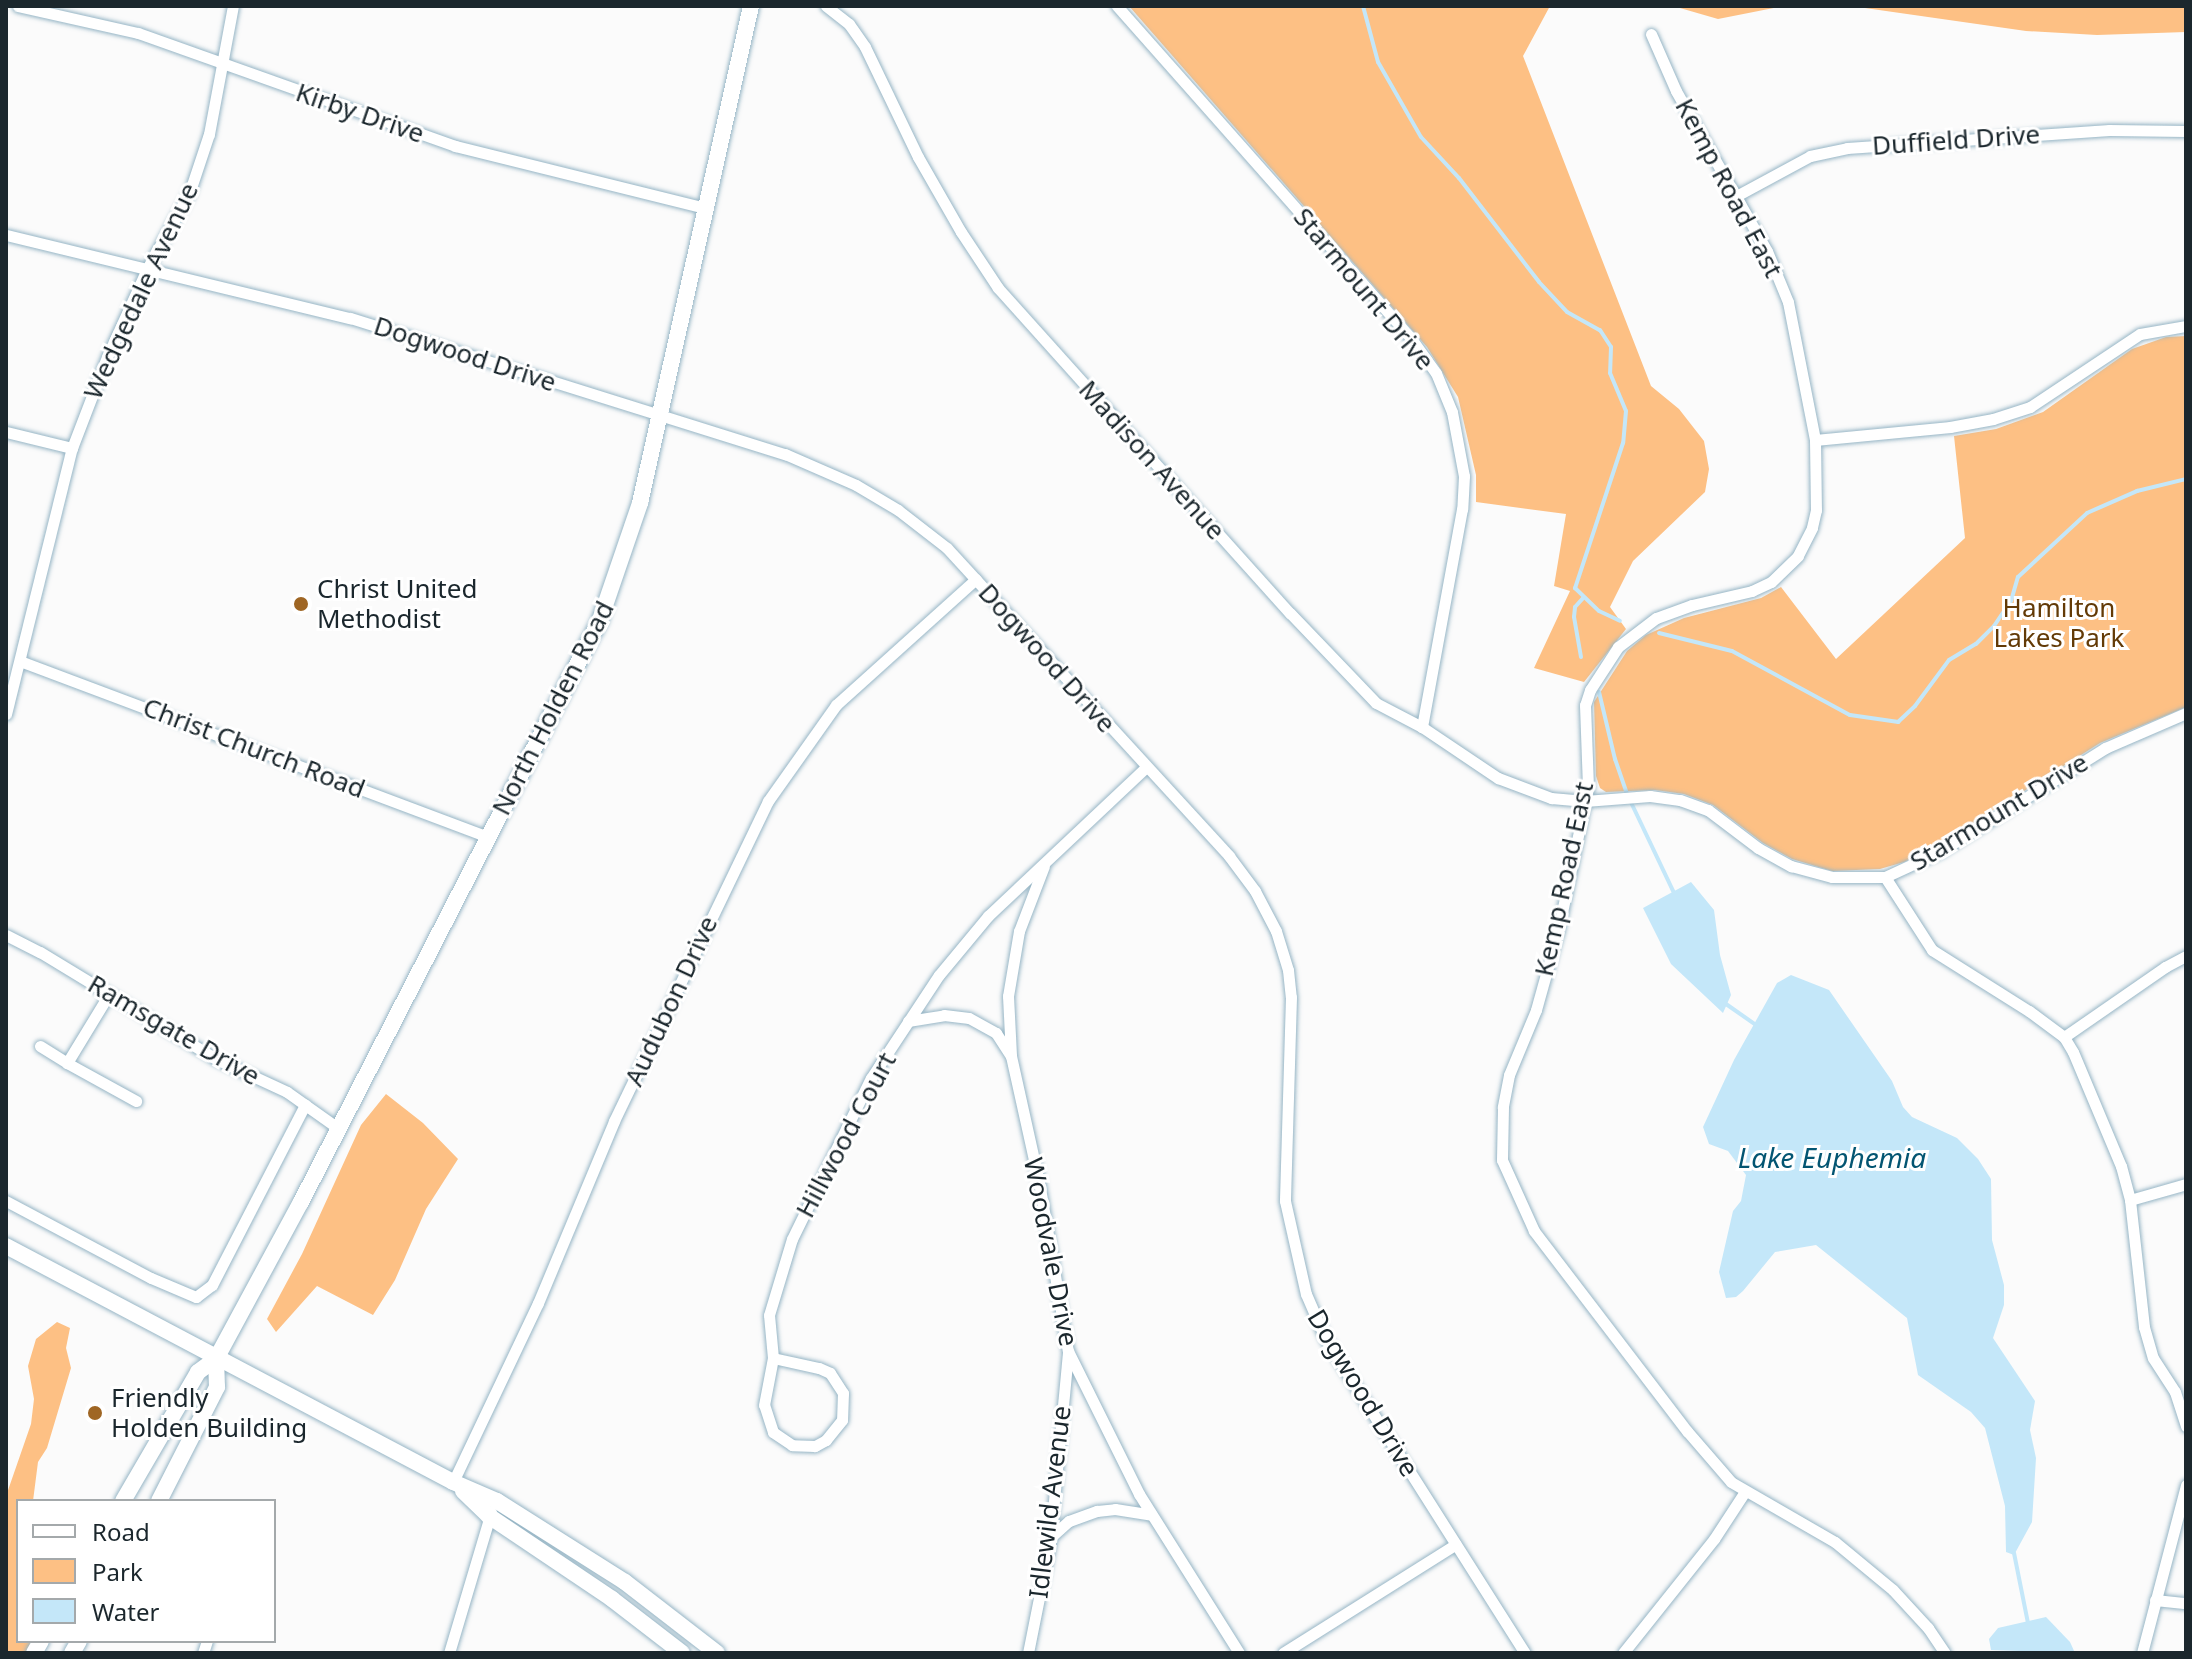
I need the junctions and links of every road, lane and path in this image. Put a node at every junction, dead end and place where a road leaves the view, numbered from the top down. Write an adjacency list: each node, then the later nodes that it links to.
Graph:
1 (18, 6): 7 (street, Kirby Drive)
2 (233, 6): 7 (street, Wedgedale Avenue)
3 (751, 6): 10 (main road, North Holden Road)
4 (826, 6): 22 (street, Madison Avenue)
5 (1117, 6): 22 (street, Starmount Drive)
6 (1651, 34): 9 (street, Kemp Road East)
7 (224, 64): 10 (street, Kirby Drive); 12 (street, Wedgedale Avenue)
8 (2186, 131): 9 (street, Duffield Drive)
9 (1738, 195): 16 (street, Kemp Road East)
10 (706, 208): 14 (main road, North Holden Road)
11 (6, 235): 12 (street, Dogwood Drive)
12 (147, 269): 14 (street, Dogwood Drive); 17 (street, Wedgedale Avenue)
13 (2186, 326): 16 (street)
14 (659, 416): 18 (street, Dogwood Drive); 25 (main road, North Holden Road)
15 (6, 432): 17 (street)
16 (1815, 440): 24 (street, Kemp Road East)
17 (72, 448): 19 (street, Wedgedale Avenue)
18 (976, 579): 23 (street, Dogwood Drive); 47 (street, Audubon Drive)
19 (20, 661): 21 (street, Wedgedale Avenue); 25 (street, Christ Church Road)
20 (2186, 713): 27 (street, Starmount Drive)
21 (6, 714)
22 (1422, 727): 24 (street, Madison Avenue)
23 (1146, 767): 26 (street, Hillwood Court); 55 (street, Dogwood Drive)
24 (1585, 801): 27 (street, Starmount Drive); 49 (street, Kemp Road East)
25 (488, 837): 38 (main road, North Holden Road)
26 (1046, 862): 31 (street, Hillwood Court); 34 (street, Woodvale Drive)
27 (1885, 877): 32 (street)
28 (6, 935): 30 (street, Ramsgate Drive)
29 (2186, 956): 32 (street)
30 (109, 994): 35 (street); 37 (street, Ramsgate Drive)
31 (908, 1021): 34 (street); 44 (street, Hillwood Court)
32 (2064, 1037): 40 (street)
33 (40, 1046): 35 (street)
34 (1011, 1056): 43 (street, Woodvale Drive)
35 (67, 1063): 36 (street)
36 (136, 1101)
37 (305, 1105): 38 (street, Ramsgate Drive); 41 (street)
38 (339, 1129): 45 (main road, North Holden Road)
39 (2186, 1184): 40 (street)
40 (2130, 1200): 46 (street)
41 (6, 1201)
42 (6, 1246): 45 (main road)
43 (1068, 1351): 53 (street, Woodvale Drive); 54 (street, Idlewild Avenue)
44 (773, 1358): 44 (street, Hillwood Court)
45 (216, 1359): 47 (main road); 50 (main road, North Holden Road); 51 (main road, North Holden Road)
46 (2186, 1426)
47 (453, 1482): 52 (main road)
48 (2186, 1485): 56 (street)
49 (1744, 1493): 65 (street); 66 (street, Kemp Road East)
50 (124, 1499)
51 (160, 1499)
52 (493, 1508): 58 (street); 59 (main road); 60 (main road)
53 (1152, 1515): 54 (street); 62 (street, Woodvale Drive)
54 (1051, 1537): 61 (street, Idlewild Avenue)
55 (1456, 1544): 63 (street); 64 (street, Dogwood Drive)
56 (2155, 1600): 57 (street); 67 (street)
57 (2186, 1603)
58 (449, 1653)
59 (682, 1653)
60 (717, 1653)
61 (1028, 1653)
62 (1239, 1653)
63 (1283, 1653)
64 (1525, 1653)
65 (1623, 1653)
66 (1945, 1653)
67 (2142, 1653)

